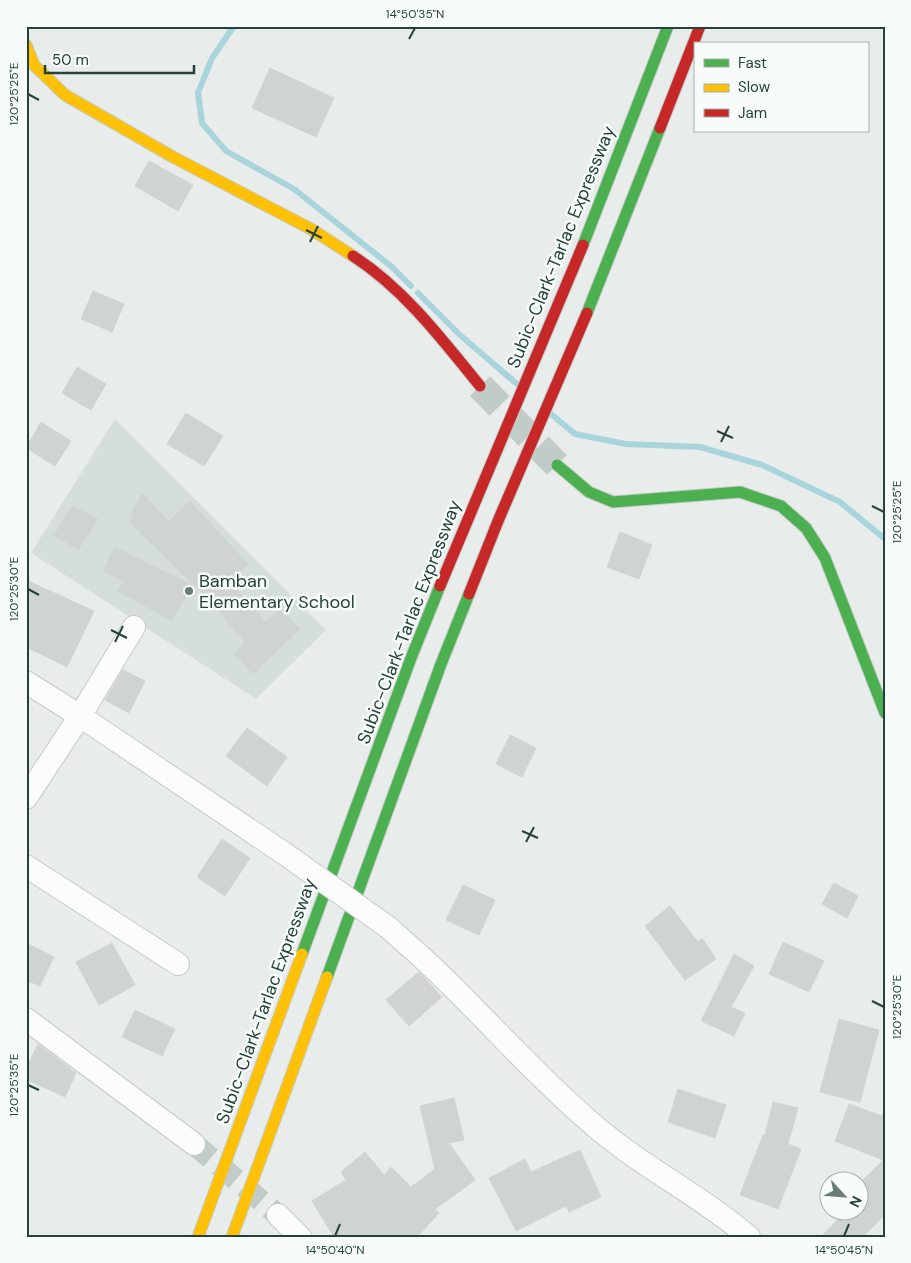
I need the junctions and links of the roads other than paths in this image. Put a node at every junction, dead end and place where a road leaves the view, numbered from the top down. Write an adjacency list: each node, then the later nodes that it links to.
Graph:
1 (668, 26): 16 (main road, Subic-Clark-Tarlac Expressway)
2 (700, 26): 17 (main road)
3 (26, 45): 4 (main road)
4 (480, 386)
5 (557, 465): 8 (main road)
6 (134, 627): 9 (street)
7 (26, 682): 9 (street)
8 (885, 713)
9 (80, 716): 10 (street); 19 (street, bridge)
10 (26, 798)
11 (26, 866): 12 (street)
12 (178, 964)
13 (26, 1020): 14 (street)
14 (194, 1144)
15 (278, 1215): 18 (street)
16 (198, 1237)
17 (232, 1237)
18 (300, 1237)
19 (749, 1237)

